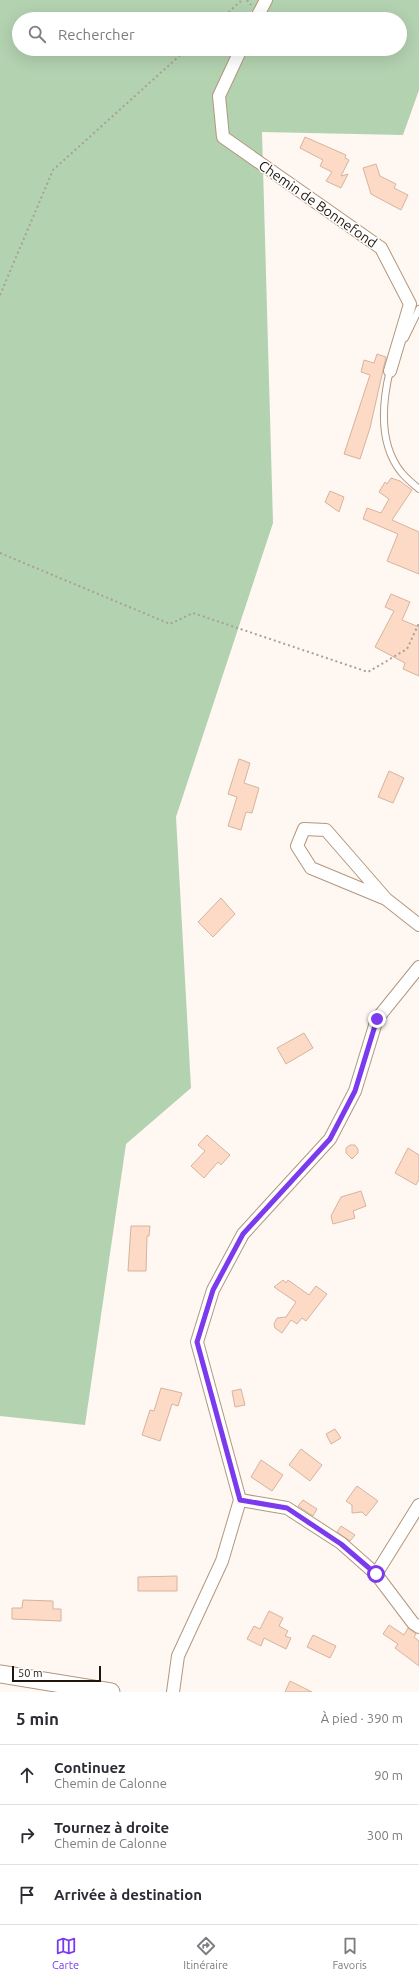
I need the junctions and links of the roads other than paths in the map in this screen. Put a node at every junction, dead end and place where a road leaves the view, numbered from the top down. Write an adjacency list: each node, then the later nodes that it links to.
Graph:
1 (266, 0): 2 (street)
2 (260, 12)
3 (238, 56): 5 (street, Chemin de Bonnefond)
4 (419, 309): 5 (lane)
5 (390, 371): 6 (lane)
6 (419, 489)
7 (386, 899): 7 (street); 8 (street)
8 (419, 925)
9 (419, 967): 10 (street)
10 (240, 1500): 12 (street); 16 (street)
11 (419, 1505): 12 (street)
12 (376, 1574): 13 (street)
13 (419, 1627)
14 (0, 1674): 15 (street)
15 (111, 1692)
16 (173, 1692)

